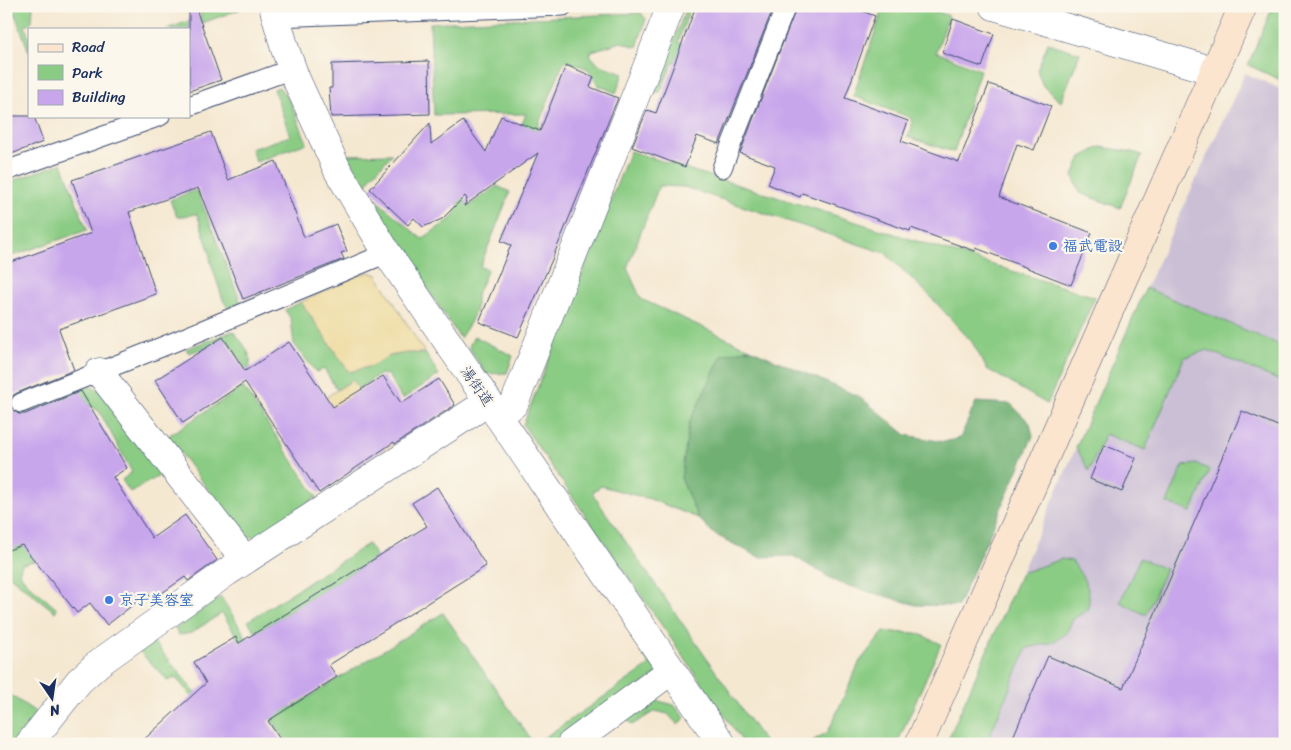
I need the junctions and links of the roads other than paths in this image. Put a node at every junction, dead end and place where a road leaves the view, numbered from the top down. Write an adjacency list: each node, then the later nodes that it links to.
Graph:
1 (563, 6): 6 (lane)
2 (671, 6): 16 (street)
3 (786, 6): 11 (lane)
4 (994, 6): 8 (street)
5 (1243, 6): 8 (street)
6 (274, 12): 7 (street, 湯街道)
7 (292, 69): 9 (lane); 13 (street, 湯街道)
8 (1214, 71): 22 (street)
9 (190, 106)
10 (154, 118): 12 (lane)
11 (722, 168)
12 (6, 171)
13 (387, 254): 14 (lane); 16 (street, 湯街道)
14 (99, 372): 15 (lane); 17 (street)
15 (21, 402)
16 (493, 409): 17 (street); 18 (street, 湯街道)
17 (245, 560): 19 (street)
18 (672, 670): 20 (street); 21 (street, 湯街道)
19 (29, 744)
20 (571, 744)
21 (722, 744)
22 (919, 744)

